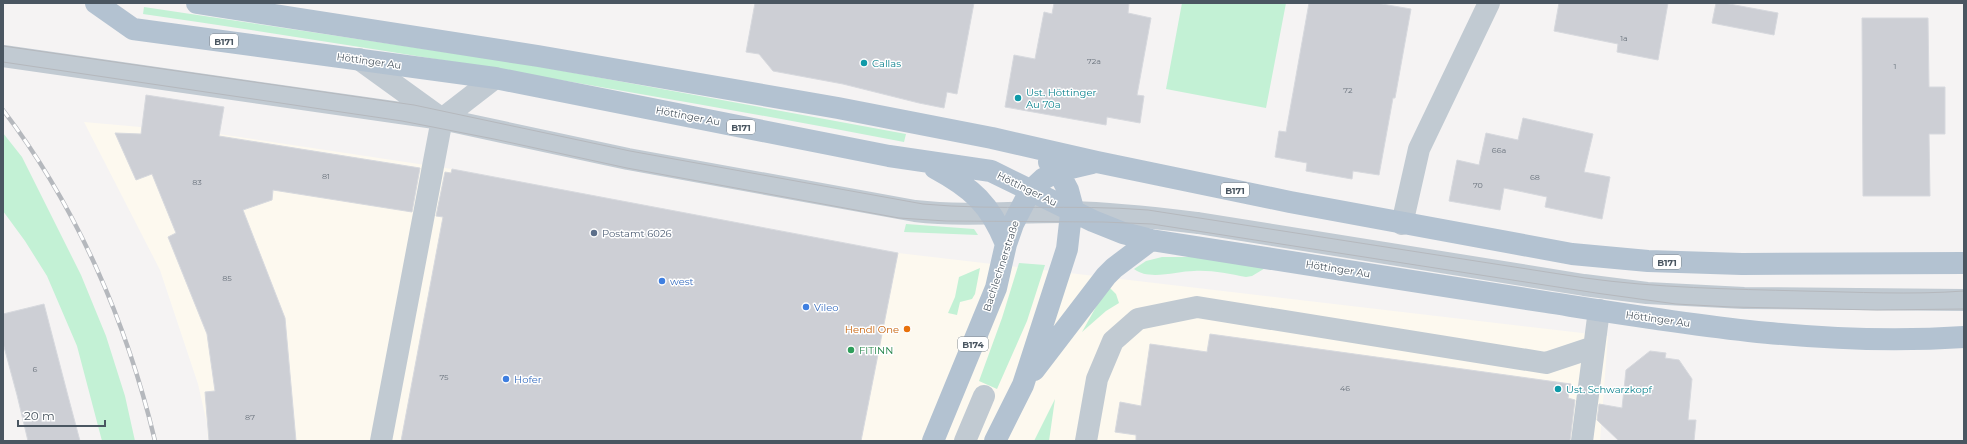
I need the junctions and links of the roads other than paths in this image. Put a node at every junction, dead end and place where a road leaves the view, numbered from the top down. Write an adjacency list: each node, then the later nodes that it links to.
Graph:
1 (96, 3): 5 (main road, Höttinger Au / B171)
2 (197, 3): 8 (main road, B171)
3 (1489, 3): 16 (lane)
4 (3, 56): 7 (lane)
5 (359, 59): 6 (main road, Höttinger Au / B171); 7 (lane)
6 (495, 78): 7 (lane); 9 (main road, Höttinger Au / B171)
7 (442, 119): 14 (lane); 26 (lane)
8 (1017, 143): 10 (main road, B171); 11 (main road)
9 (926, 162): 12 (main road, Höttinger Au / B171); 14 (main road)
10 (1097, 162): 11 (main road, Bachlechnerstraße / B174); 16 (main road, B171)
11 (1058, 171): 12 (main road, Bachlechnerstraße / B174); 13 (main road)
12 (1030, 191): 13 (main road, Höttinger Au / B171); 15 (main road, Bachlechnerstraße / B174)
13 (1072, 212): 15 (lane); 17 (main road, Höttinger Au / B171); 20 (lane); 24 (main road)
14 (992, 214): 15 (lane); 18 (main road)
15 (1018, 214): 18 (main road, Bachlechnerstraße / B174)
16 (1402, 224): 19 (main road, B171)
17 (1151, 240): 21 (main road, Höttinger Au / B171); 24 (main road)
18 (1006, 244): 27 (main road, Bachlechnerstraße / B174)
19 (1964, 263)
20 (1964, 300)
21 (1599, 310): 22 (main road, Höttinger Au / B171); 23 (lane)
22 (1964, 337)
23 (1594, 347): 30 (lane); 31 (lane)
24 (1023, 385): 29 (main road)
25 (984, 396): 28 (lane)
26 (381, 441)
27 (933, 441)
28 (965, 441)
29 (995, 441)
30 (1086, 441)
31 (1582, 441)

